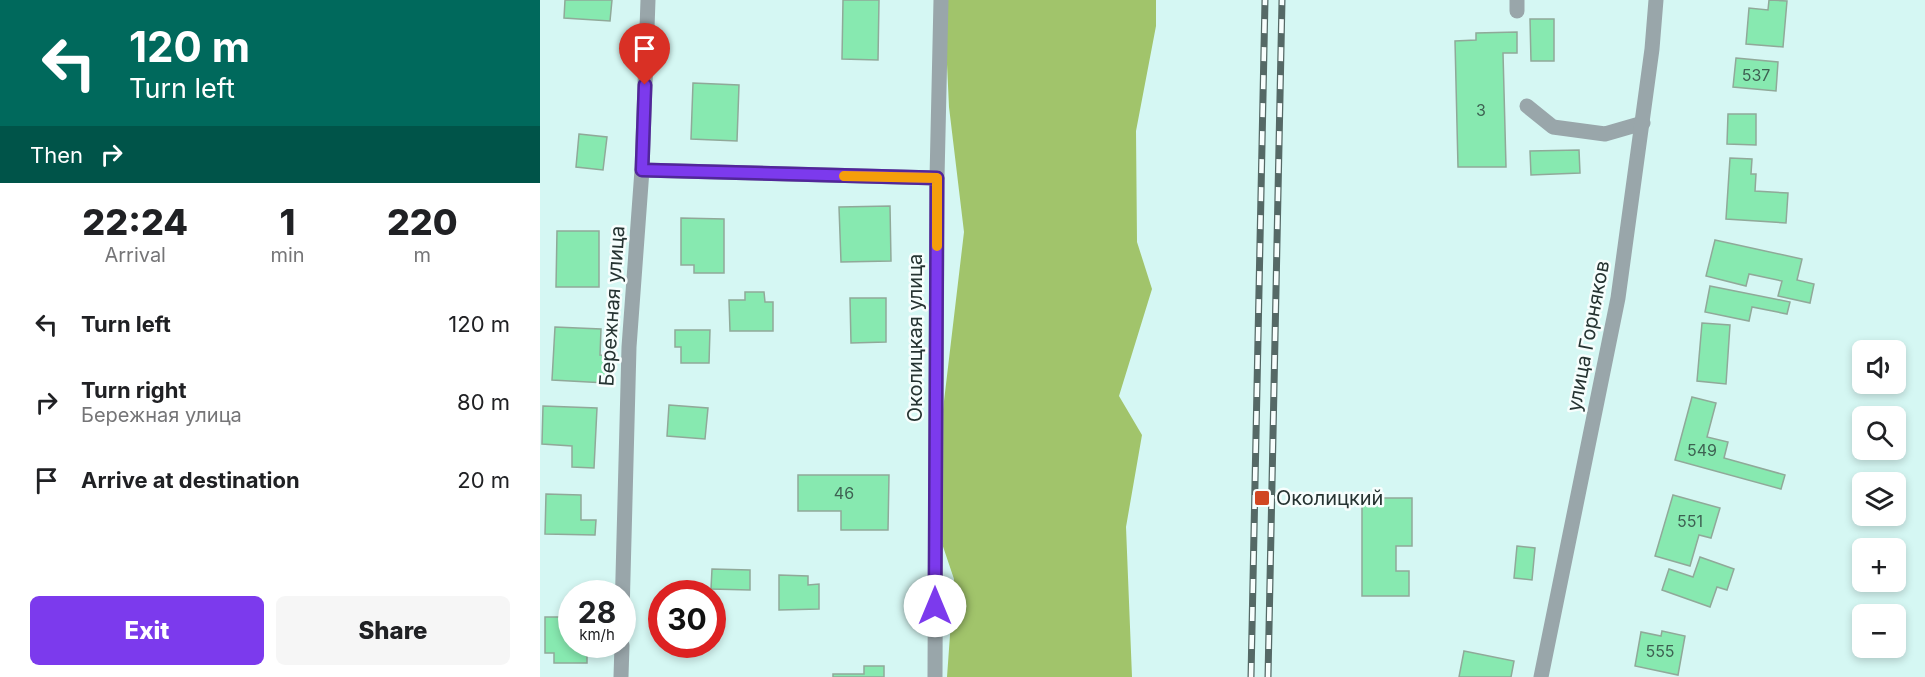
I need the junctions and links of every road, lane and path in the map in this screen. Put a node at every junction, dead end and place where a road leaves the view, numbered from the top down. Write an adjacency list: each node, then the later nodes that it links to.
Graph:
1 (648, 0): 6 (street, Бережная улица)
2 (941, 0): 7 (street, Околицкая улица)
3 (1656, 0): 5 (street, улица Горняков)
4 (1527, 106): 5 (street)
5 (1643, 123): 12 (street, улица Горняков)
6 (642, 170): 7 (street); 8 (street, Бережная улица)
7 (937, 178): 11 (street, Околицкая улица)
8 (623, 580)
9 (622, 658): 10 (street)
10 (621, 677)
11 (935, 677)
12 (1541, 677)

